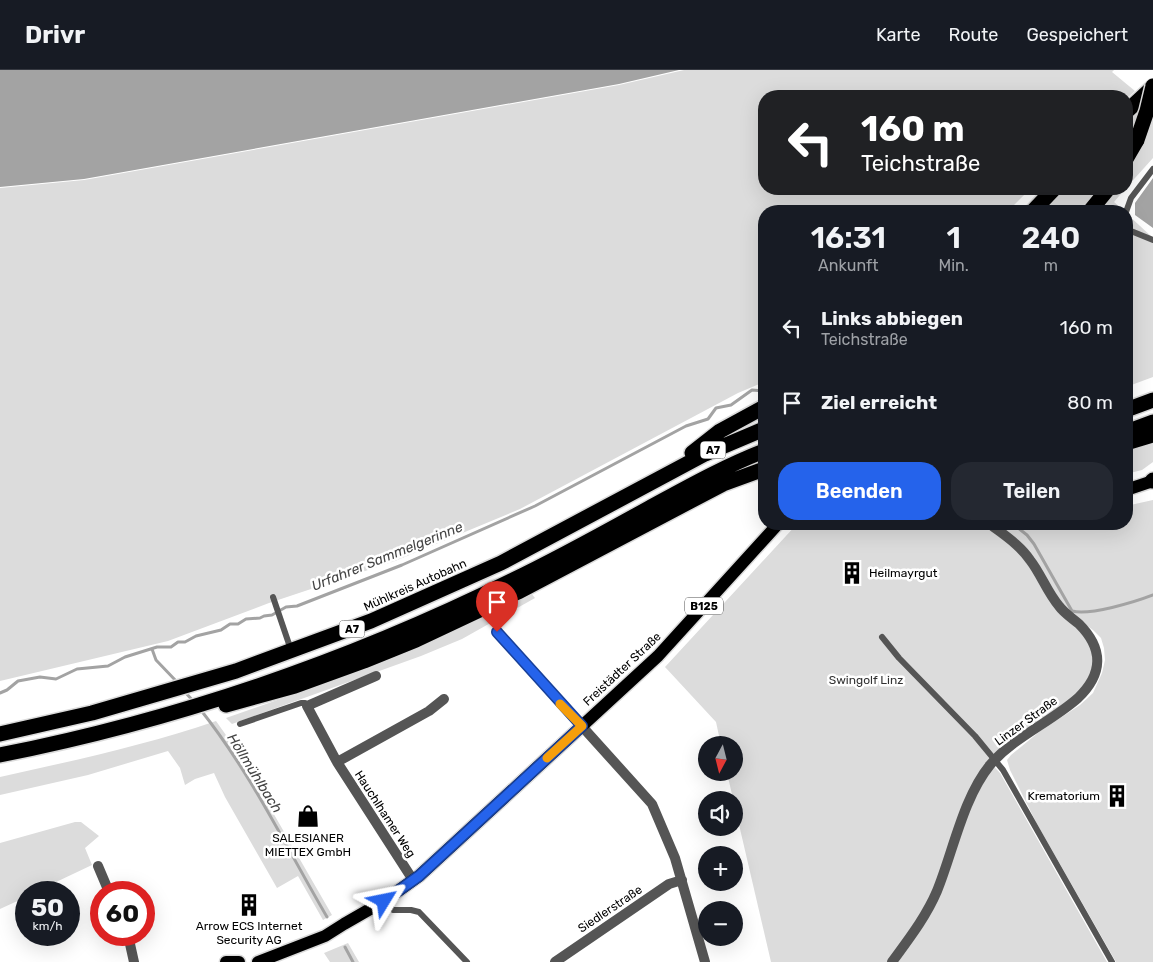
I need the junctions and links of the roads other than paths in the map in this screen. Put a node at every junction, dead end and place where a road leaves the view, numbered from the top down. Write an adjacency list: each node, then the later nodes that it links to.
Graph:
1 (1153, 87): 2 (highway); 3 (highway, bridge)
2 (1133, 106)
3 (1133, 147)
4 (1153, 169): 9 (lane)
5 (1048, 195): 7 (highway)
6 (1103, 195): 8 (highway)
7 (1038, 205)
8 (1095, 205)
9 (1128, 205)
10 (1133, 232): 11 (lane)
11 (1153, 240)
12 (1153, 400): 13 (highway)
13 (1133, 407)
14 (758, 410): 22 (highway)
15 (1153, 422): 16 (highway)
16 (1133, 429)
17 (758, 432): 22 (highway, Mühlkreis Autobahn / A7)
18 (1153, 435): 19 (highway)
19 (1133, 441)
20 (758, 454): 33 (highway, A7)
21 (758, 471): 33 (highway)
22 (664, 476): 30 (highway, Mühlkreis Autobahn / A7)
23 (1153, 481): 24 (main road)
24 (1133, 488)
25 (773, 530): 36 (main road, Freistädter Straße / B125)
26 (998, 530): 39 (street, Linzer Straße)
27 (273, 597): 30 (lane)
28 (497, 632): 36 (street)
29 (882, 637): 39 (lane)
30 (291, 652): 37 (highway, Mühlkreis Autobahn / A7)
31 (376, 676): 34 (street)
32 (444, 699): 40 (street, Hauchlhamer Weg)
33 (215, 704): 38 (highway)
34 (308, 706): 35 (lane); 40 (street, Hauchlhamer Weg)
35 (240, 724)
36 (582, 726): 42 (main road, Freistädter Straße / B125); 43 (street)
37 (0, 734)
38 (0, 755)
39 (995, 760): 54 (street, Linzer Straße); 55 (lane)
40 (337, 762): 42 (street, Hauchlhamer Weg)
41 (98, 866): 44 (street)
42 (413, 880): 45 (main road, Freistädter Straße / B125)
43 (682, 880): 52 (street, Siedlerstraße); 53 (street)
44 (104, 881)
45 (384, 901): 50 (main road, Freistädter Straße / B125); 51 (lane)
46 (130, 946): 47 (street)
47 (134, 962)
48 (226, 962): 49 (main road)
49 (239, 962)
50 (258, 962)
51 (467, 962)
52 (555, 962)
53 (705, 962)
54 (892, 962)
55 (1112, 962)

